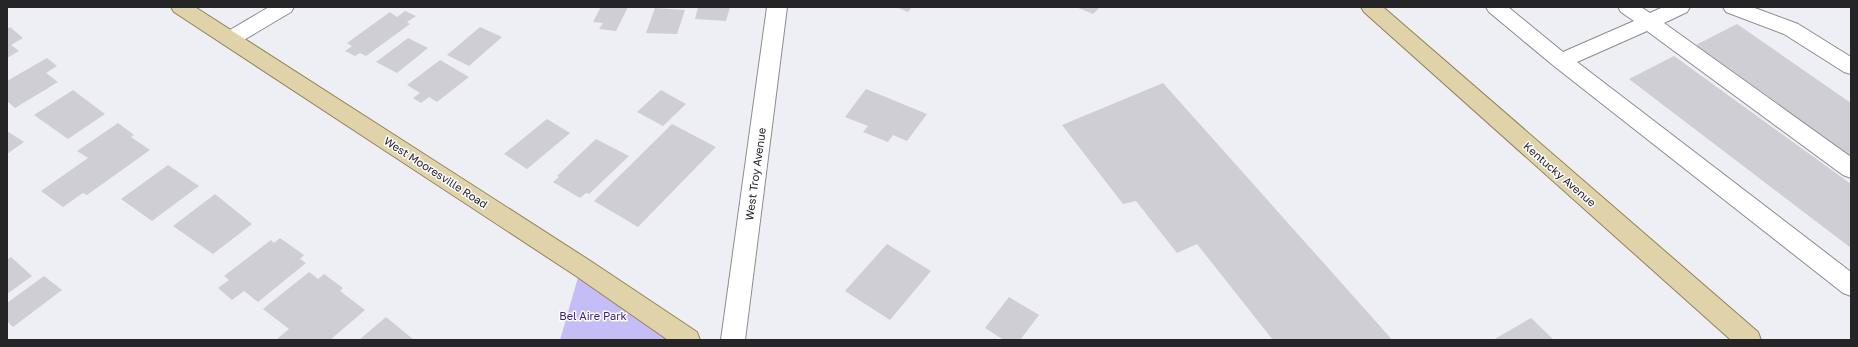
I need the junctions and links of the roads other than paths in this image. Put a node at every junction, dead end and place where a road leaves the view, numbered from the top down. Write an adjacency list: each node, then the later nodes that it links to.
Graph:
1 (181, 7): 11 (main road, West Mooresville Road)
2 (284, 7): 11 (street)
3 (777, 7): 18 (street, West Troy Avenue)
4 (1371, 7): 19 (main road, Kentucky Avenue)
5 (1496, 7): 13 (street)
6 (1628, 7): 9 (street)
7 (1680, 7): 9 (street)
8 (1733, 7): 10 (street)
9 (1649, 22): 13 (street); 15 (street)
10 (1791, 29): 12 (street); 14 (street)
11 (230, 39): 17 (main road, West Mooresville Road)
12 (1851, 48)
13 (1561, 61): 16 (street)
14 (1851, 67)
15 (1851, 169)
16 (1851, 286)
17 (688, 340)
18 (733, 340)
19 (1749, 340)

